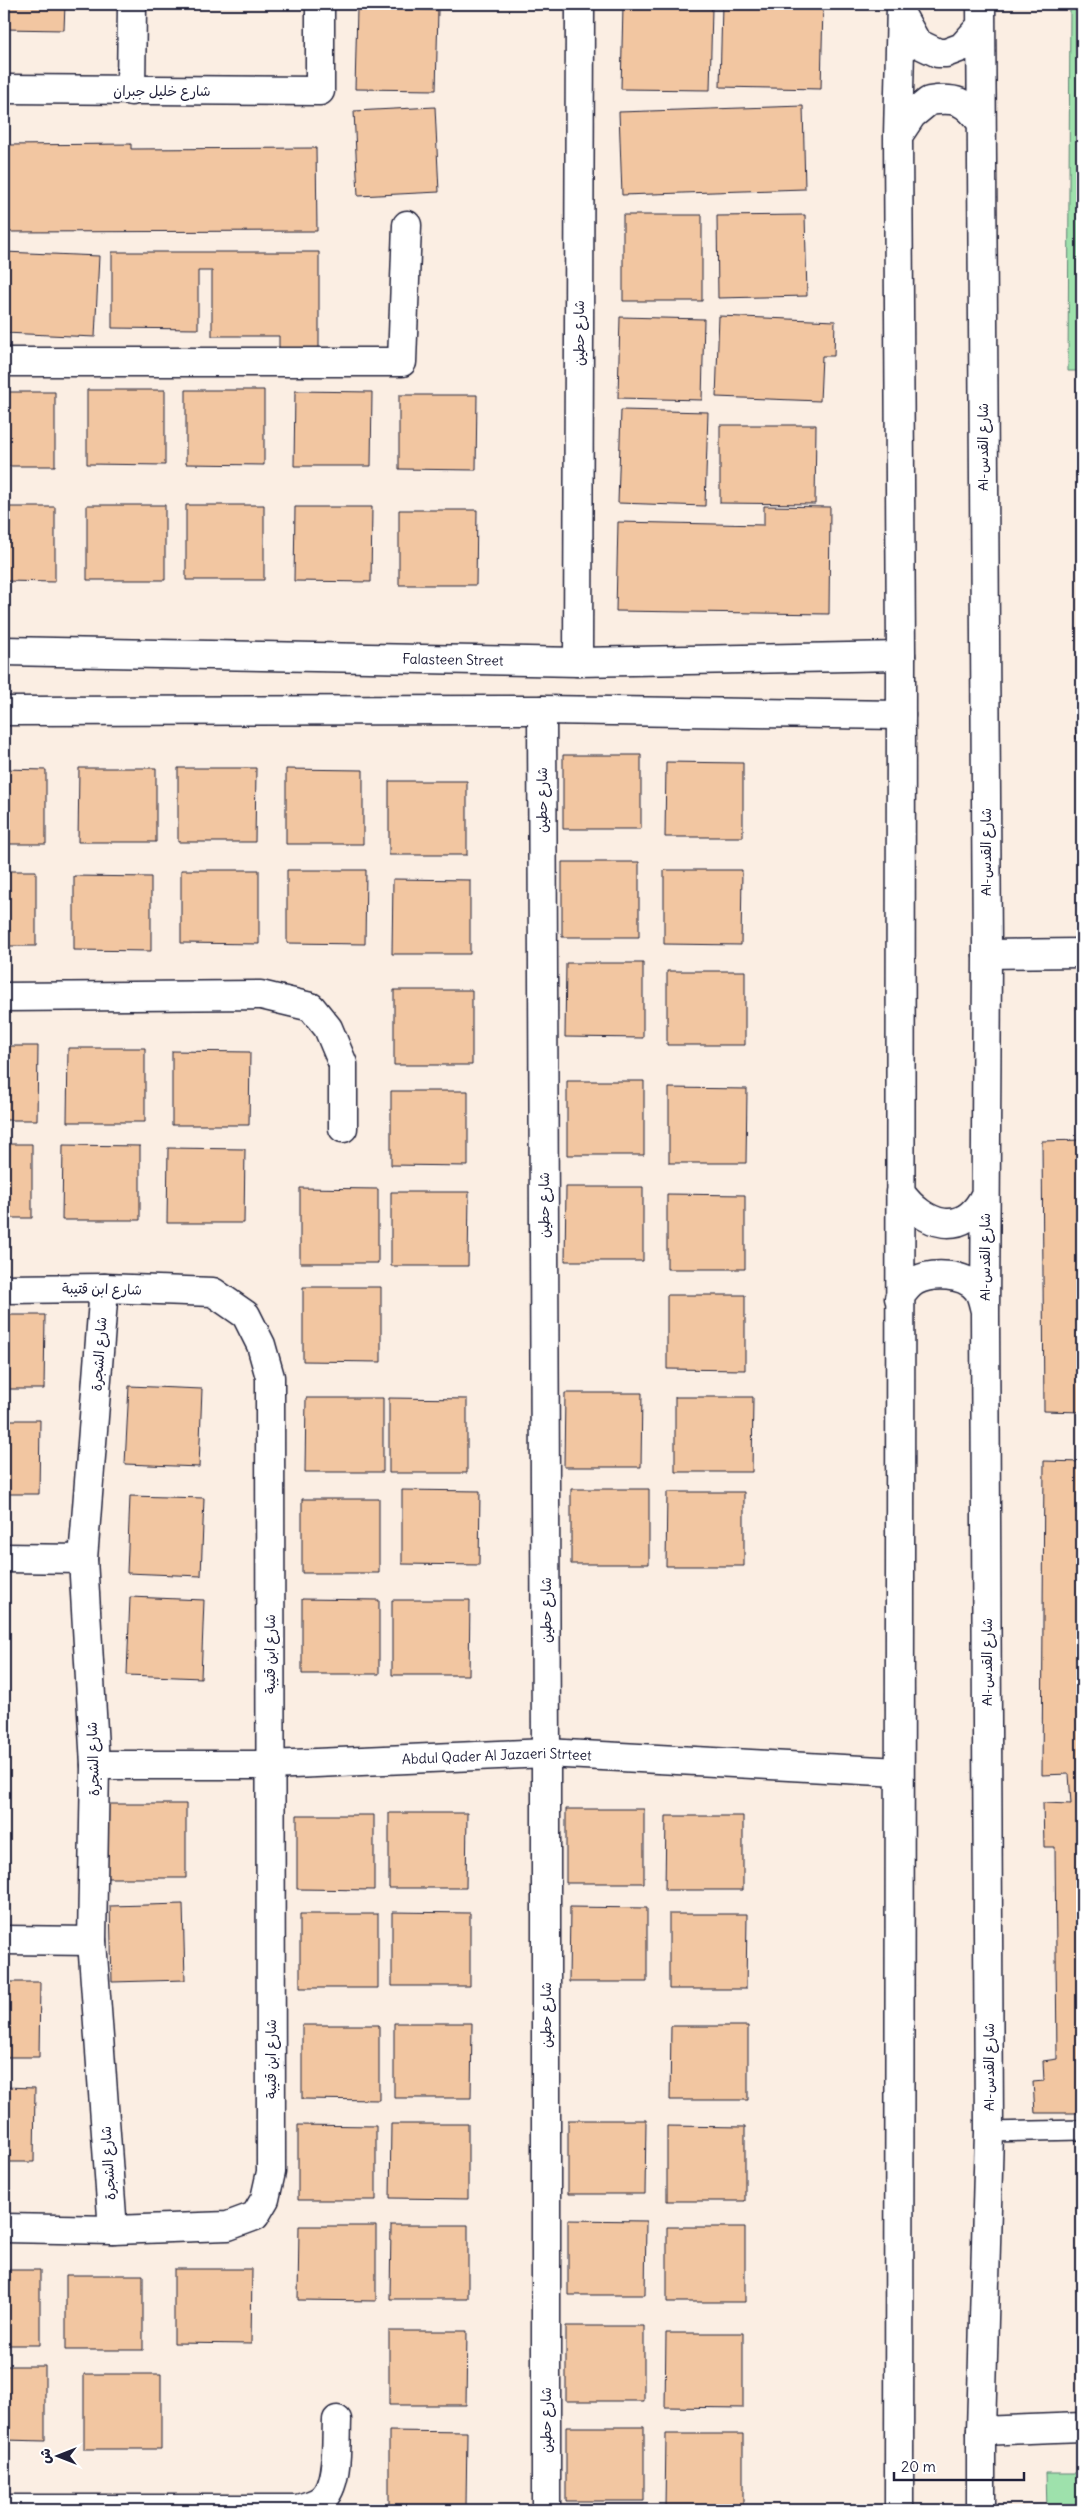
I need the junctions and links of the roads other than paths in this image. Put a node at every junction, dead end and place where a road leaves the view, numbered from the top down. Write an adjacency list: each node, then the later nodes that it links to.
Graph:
1 (132, 4): 7 (street)
2 (320, 4): 7 (street, شارع خليل جبران)
3 (580, 4): 14 (street, شارع حطين)
4 (902, 10): 5 (street); 9 (street)
5 (981, 15): 8 (street, Al-شارع القدس)
6 (4, 89): 7 (street, شارع خليل جبران)
7 (131, 91)
8 (981, 122): 9 (street); 19 (street, Al-شارع القدس)
9 (898, 136): 13 (street)
10 (407, 225): 11 (street)
11 (4, 362)
12 (4, 651): 14 (street, Falasteen Street)
13 (901, 656): 14 (street, Falasteen Street); 17 (street)
14 (578, 662)
15 (542, 710): 16 (street); 17 (street); 30 (street, شارع حطين)
16 (4, 711)
17 (901, 715): 22 (street)
18 (1082, 953): 19 (street)
19 (987, 954): 23 (street, Al-شارع القدس)
20 (4, 997): 21 (street)
21 (343, 1128)
22 (900, 1192): 23 (street); 26 (street)
23 (985, 1195): 27 (street, Al-شارع القدس)
24 (104, 1288): 25 (street, شارع ابن قتيبة); 29 (street, شارع الشجرة); 32 (street, شارع ابن قتيبة)
25 (4, 1289)
26 (899, 1298): 27 (street); 33 (street)
27 (985, 1315): 37 (street, Al-شارع القدس)
28 (4, 1558): 29 (street)
29 (83, 1559): 31 (street, شارع الشجرة)
30 (546, 1753): 32 (street, Abdul Qader Al Jazaeri Strteet); 33 (street, Abdul Qader Al Jazaeri Strteet); 44 (street, شارع حطين)
31 (95, 1765): 32 (street, Abdul Qader Al Jazaeri Strteet); 35 (street, شارع الشجرة)
32 (270, 1765): 39 (street, شارع ابن قتيبة)
33 (899, 1772): 45 (street)
34 (4, 1940): 35 (street)
35 (92, 1941): 39 (street, شارع الشجرة)
36 (1082, 2130): 37 (lane)
37 (989, 2132): 42 (street, Al-شارع القدس)
38 (4, 2228): 39 (street)
39 (113, 2230)
40 (337, 2420): 43 (street)
41 (1082, 2427): 42 (street)
42 (981, 2430): 46 (street, Al-شارع القدس)
43 (4, 2508)
44 (546, 2510)
45 (899, 2510)
46 (982, 2510)

